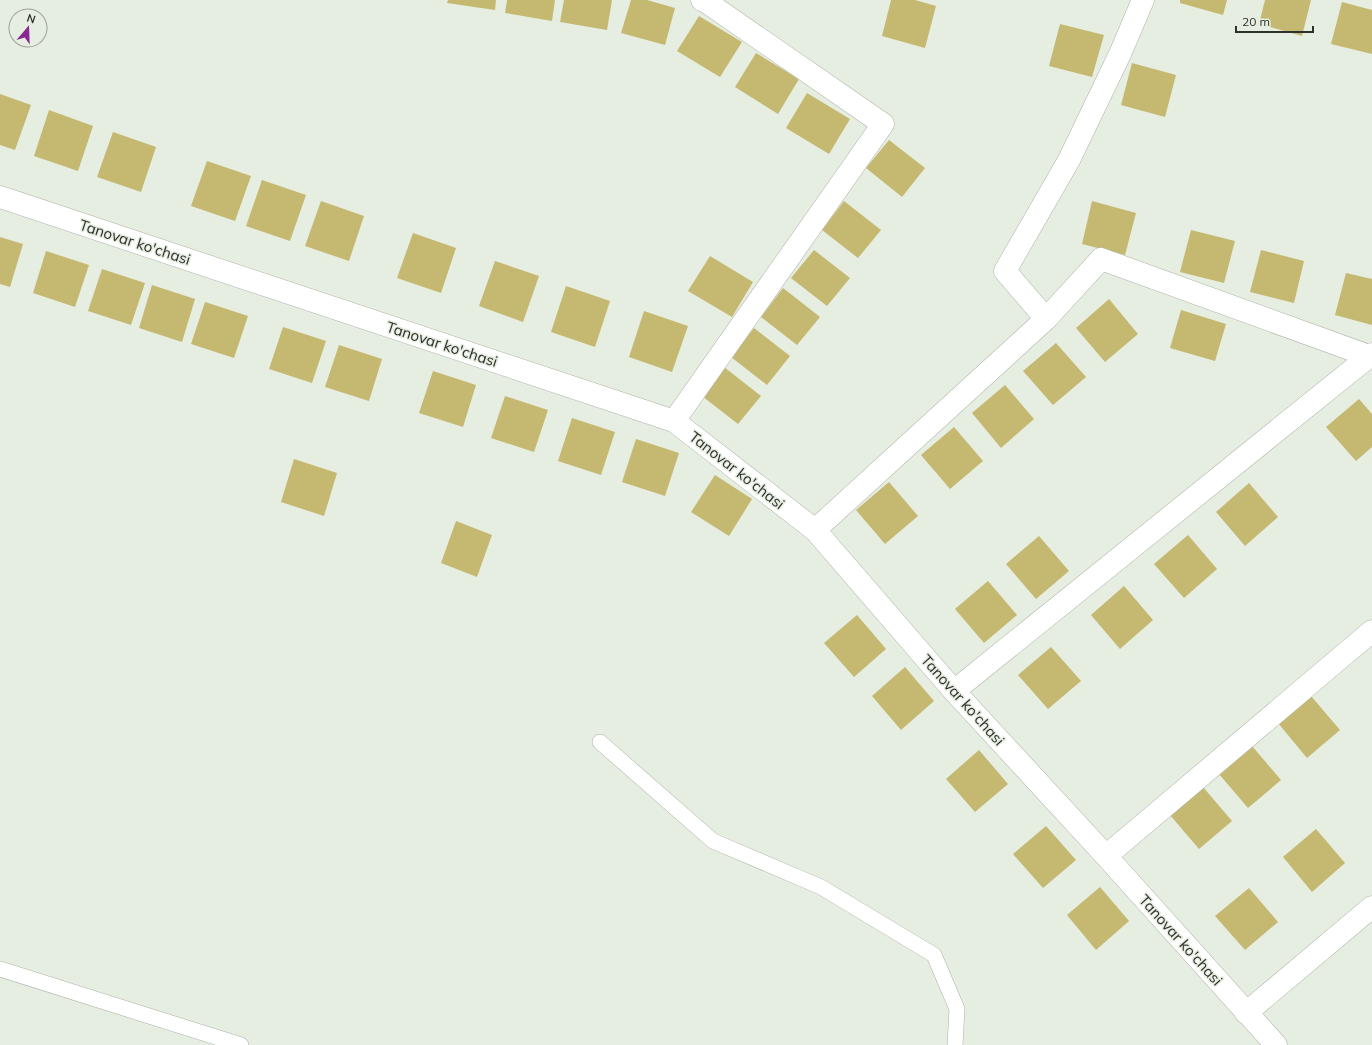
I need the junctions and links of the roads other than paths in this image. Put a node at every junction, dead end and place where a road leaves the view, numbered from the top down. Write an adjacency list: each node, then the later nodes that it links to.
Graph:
1 (704, 0): 6 (street)
2 (1143, 0): 4 (street)
3 (0, 197): 6 (street, Tanovar ko'chasi)
4 (1046, 319): 5 (street); 7 (street)
5 (1370, 355): 9 (street)
6 (674, 421): 7 (street, Tanovar ko'chasi)
7 (815, 530): 9 (street, Tanovar ko'chasi)
8 (1372, 631): 11 (street)
9 (954, 691): 11 (street, Tanovar ko'chasi)
10 (600, 742): 16 (lane)
11 (1106, 856): 14 (street, Tanovar ko'chasi)
12 (1372, 907): 14 (street)
13 (0, 969): 15 (lane)
14 (1246, 1013): 17 (street, Tanovar ko'chasi)
15 (240, 1045)
16 (955, 1045)
17 (1276, 1045)

